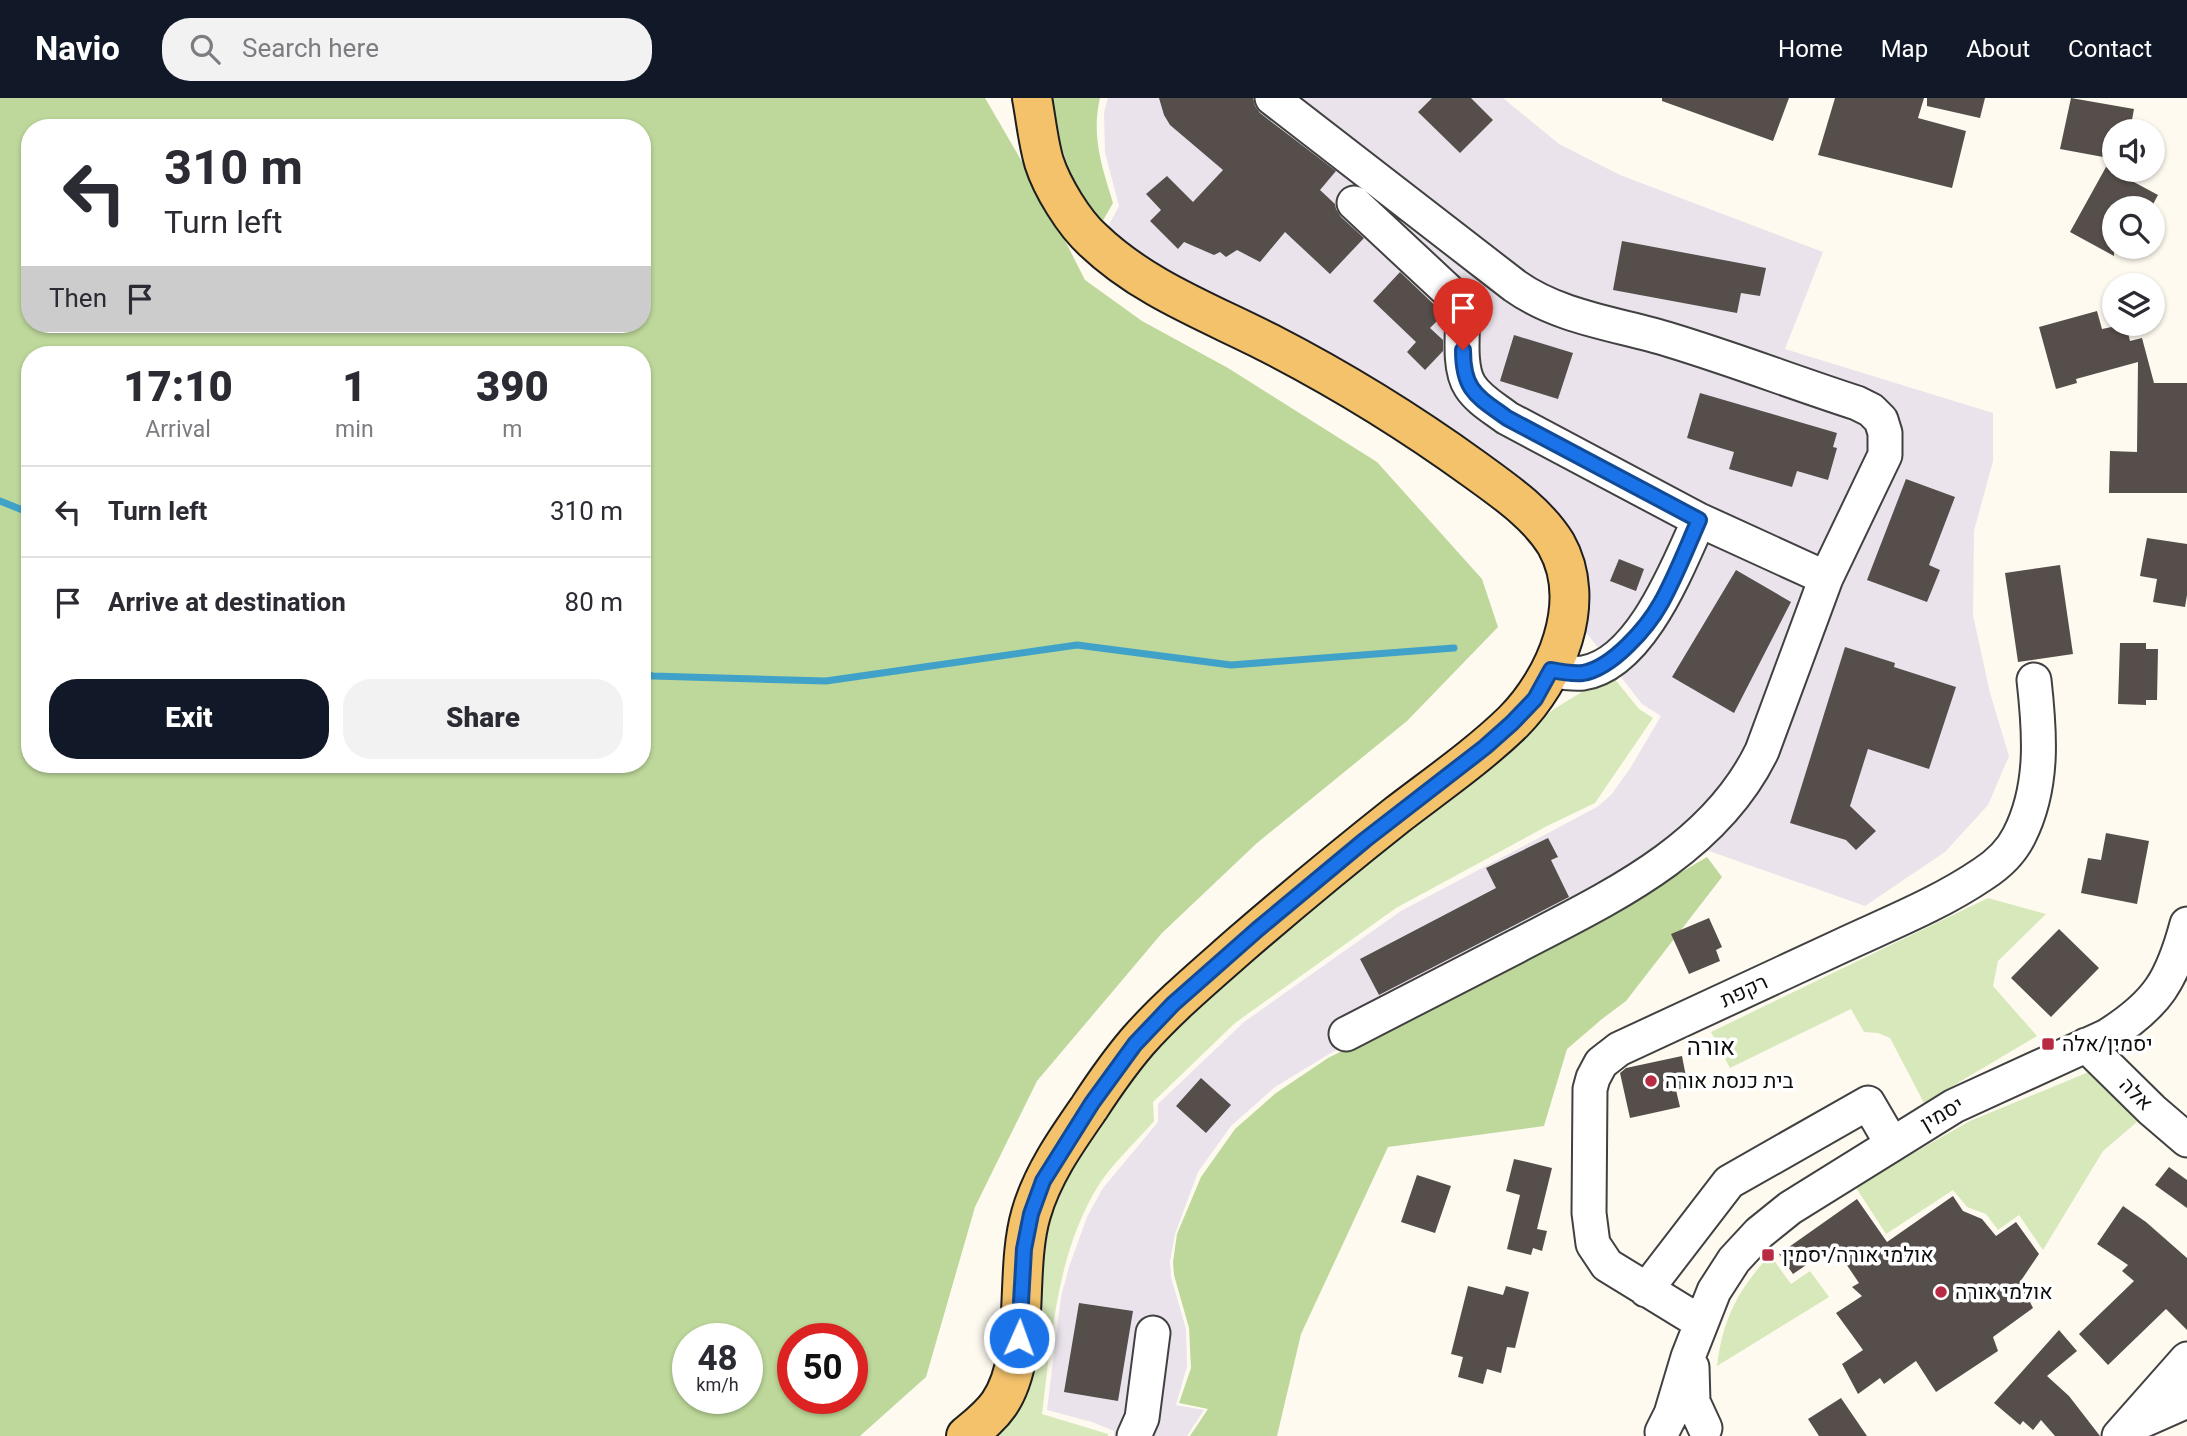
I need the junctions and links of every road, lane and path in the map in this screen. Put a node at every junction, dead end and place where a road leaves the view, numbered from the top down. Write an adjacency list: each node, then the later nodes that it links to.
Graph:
1 (1032, 98): 6 (main road)
2 (1272, 98): 5 (street)
3 (1354, 203): 4 (street)
4 (1699, 520): 5 (street); 6 (street)
5 (1826, 578): 9 (street)
6 (1551, 670): 21 (main road)
7 (2034, 680): 13 (street, רקפת)
8 (2187, 923): 10 (street, יסמין)
9 (1346, 1034)
10 (2087, 1045): 11 (street, אלה); 12 (street, יסמין)
11 (2187, 1140)
12 (1892, 1144): 13 (street); 14 (street, יסמין)
13 (1646, 1290): 14 (street, רקפת)
14 (1700, 1322): 19 (street, יסמין); 20 (street, יסמין)
15 (1153, 1333): 22 (street)
16 (2187, 1359): 18 (street)
17 (2187, 1401): 18 (street)
18 (2124, 1431)
19 (1710, 1432): 20 (street)
20 (1659, 1434)
21 (966, 1436)
22 (1134, 1436)

